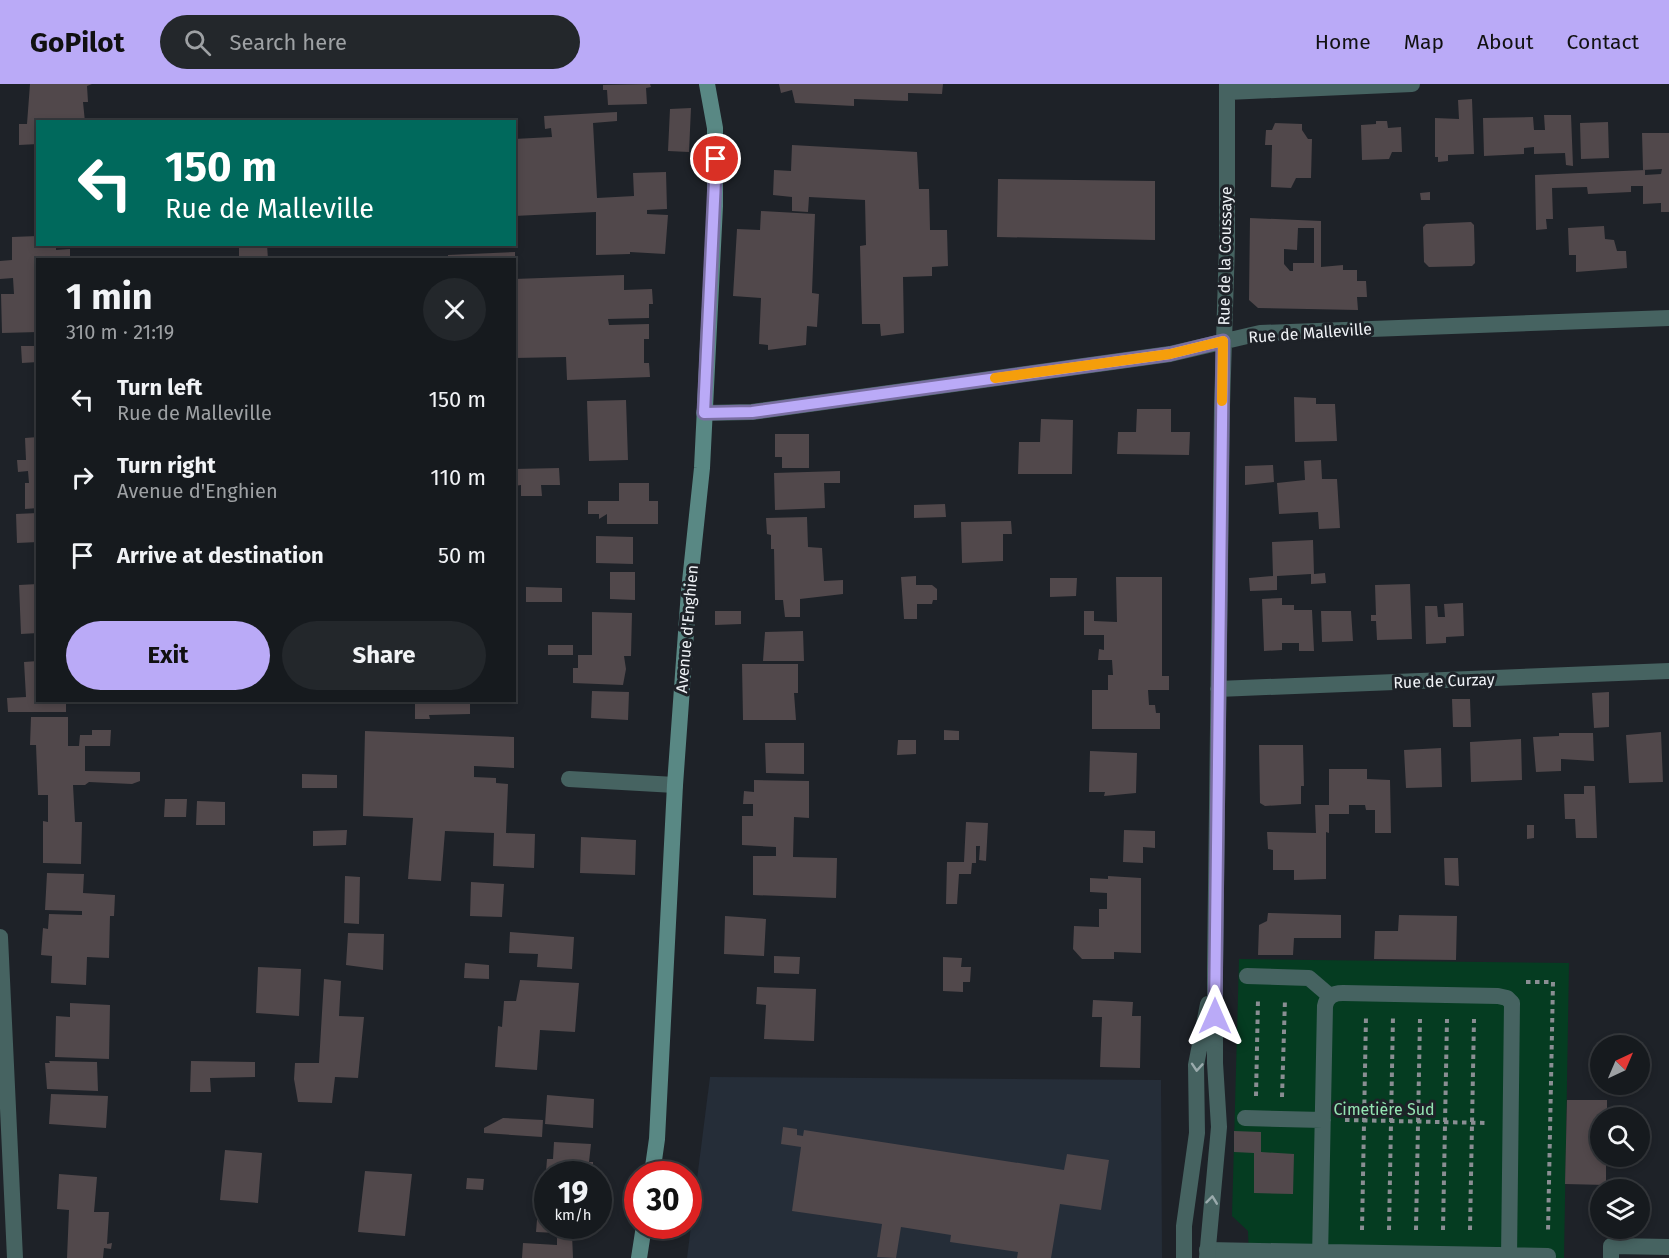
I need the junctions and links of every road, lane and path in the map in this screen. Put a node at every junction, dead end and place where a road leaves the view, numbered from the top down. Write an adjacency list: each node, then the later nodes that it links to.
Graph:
1 (707, 84): 6 (main road, Avenue d'Enghien)
2 (1412, 84): 3 (street)
3 (1227, 88): 5 (street, Rue de la Coussaye)
4 (1669, 318): 5 (street, Rue de Malleville)
5 (1223, 341): 6 (street, Rue de Malleville); 8 (street, Rue de la Coussaye)
6 (704, 413): 10 (main road, Avenue d'Enghien)
7 (1669, 671): 8 (street, Rue de Curzay)
8 (1218, 689): 12 (street, Rue de la Coussaye)
9 (569, 779): 10 (street)
10 (675, 785): 31 (main road, Avenue d'Enghien)
11 (0, 937): 43 (street)
12 (1215, 968): 35 (street, Rue de la Coussaye, one-way to 12); 45 (street, Rue de la Coussaye, one-way to 45)
13 (1253, 976): 14 (street); 22 (path)
14 (1286, 977): 20 (street); 23 (path)
15 (1366, 993): 16 (street); 20 (street); 25 (path)
16 (1394, 994): 17 (street); 26 (path)
17 (1420, 994): 18 (street); 27 (path)
18 (1447, 994): 19 (street); 28 (path)
19 (1474, 995): 21 (street); 29 (path)
20 (1330, 996): 24 (street)
21 (1512, 1003): 30 (street); 41 (path)
22 (1250, 1118): 23 (street)
23 (1281, 1119): 24 (street)
24 (1323, 1120): 25 (path); 39 (street)
25 (1364, 1121): 26 (path); 34 (path)
26 (1391, 1122): 27 (path); 36 (path)
27 (1418, 1122): 28 (path); 37 (path)
28 (1445, 1123): 29 (path); 38 (path)
29 (1472, 1123): 30 (path); 40 (path)
30 (1512, 1124): 42 (street)
31 (654, 1161)
32 (642, 1239): 44 (main road)
33 (1669, 1247): 46 (street)
34 (1362, 1253): 36 (street); 39 (street)
35 (1207, 1254): 39 (street)
36 (1388, 1254): 37 (street)
37 (1415, 1254): 38 (street)
38 (1443, 1254): 40 (street)
39 (1320, 1255)
40 (1469, 1255): 42 (street)
41 (1548, 1256): 42 (street)
42 (1509, 1257)
43 (15, 1258)
44 (639, 1258)
45 (1184, 1258)
46 (1611, 1258)

